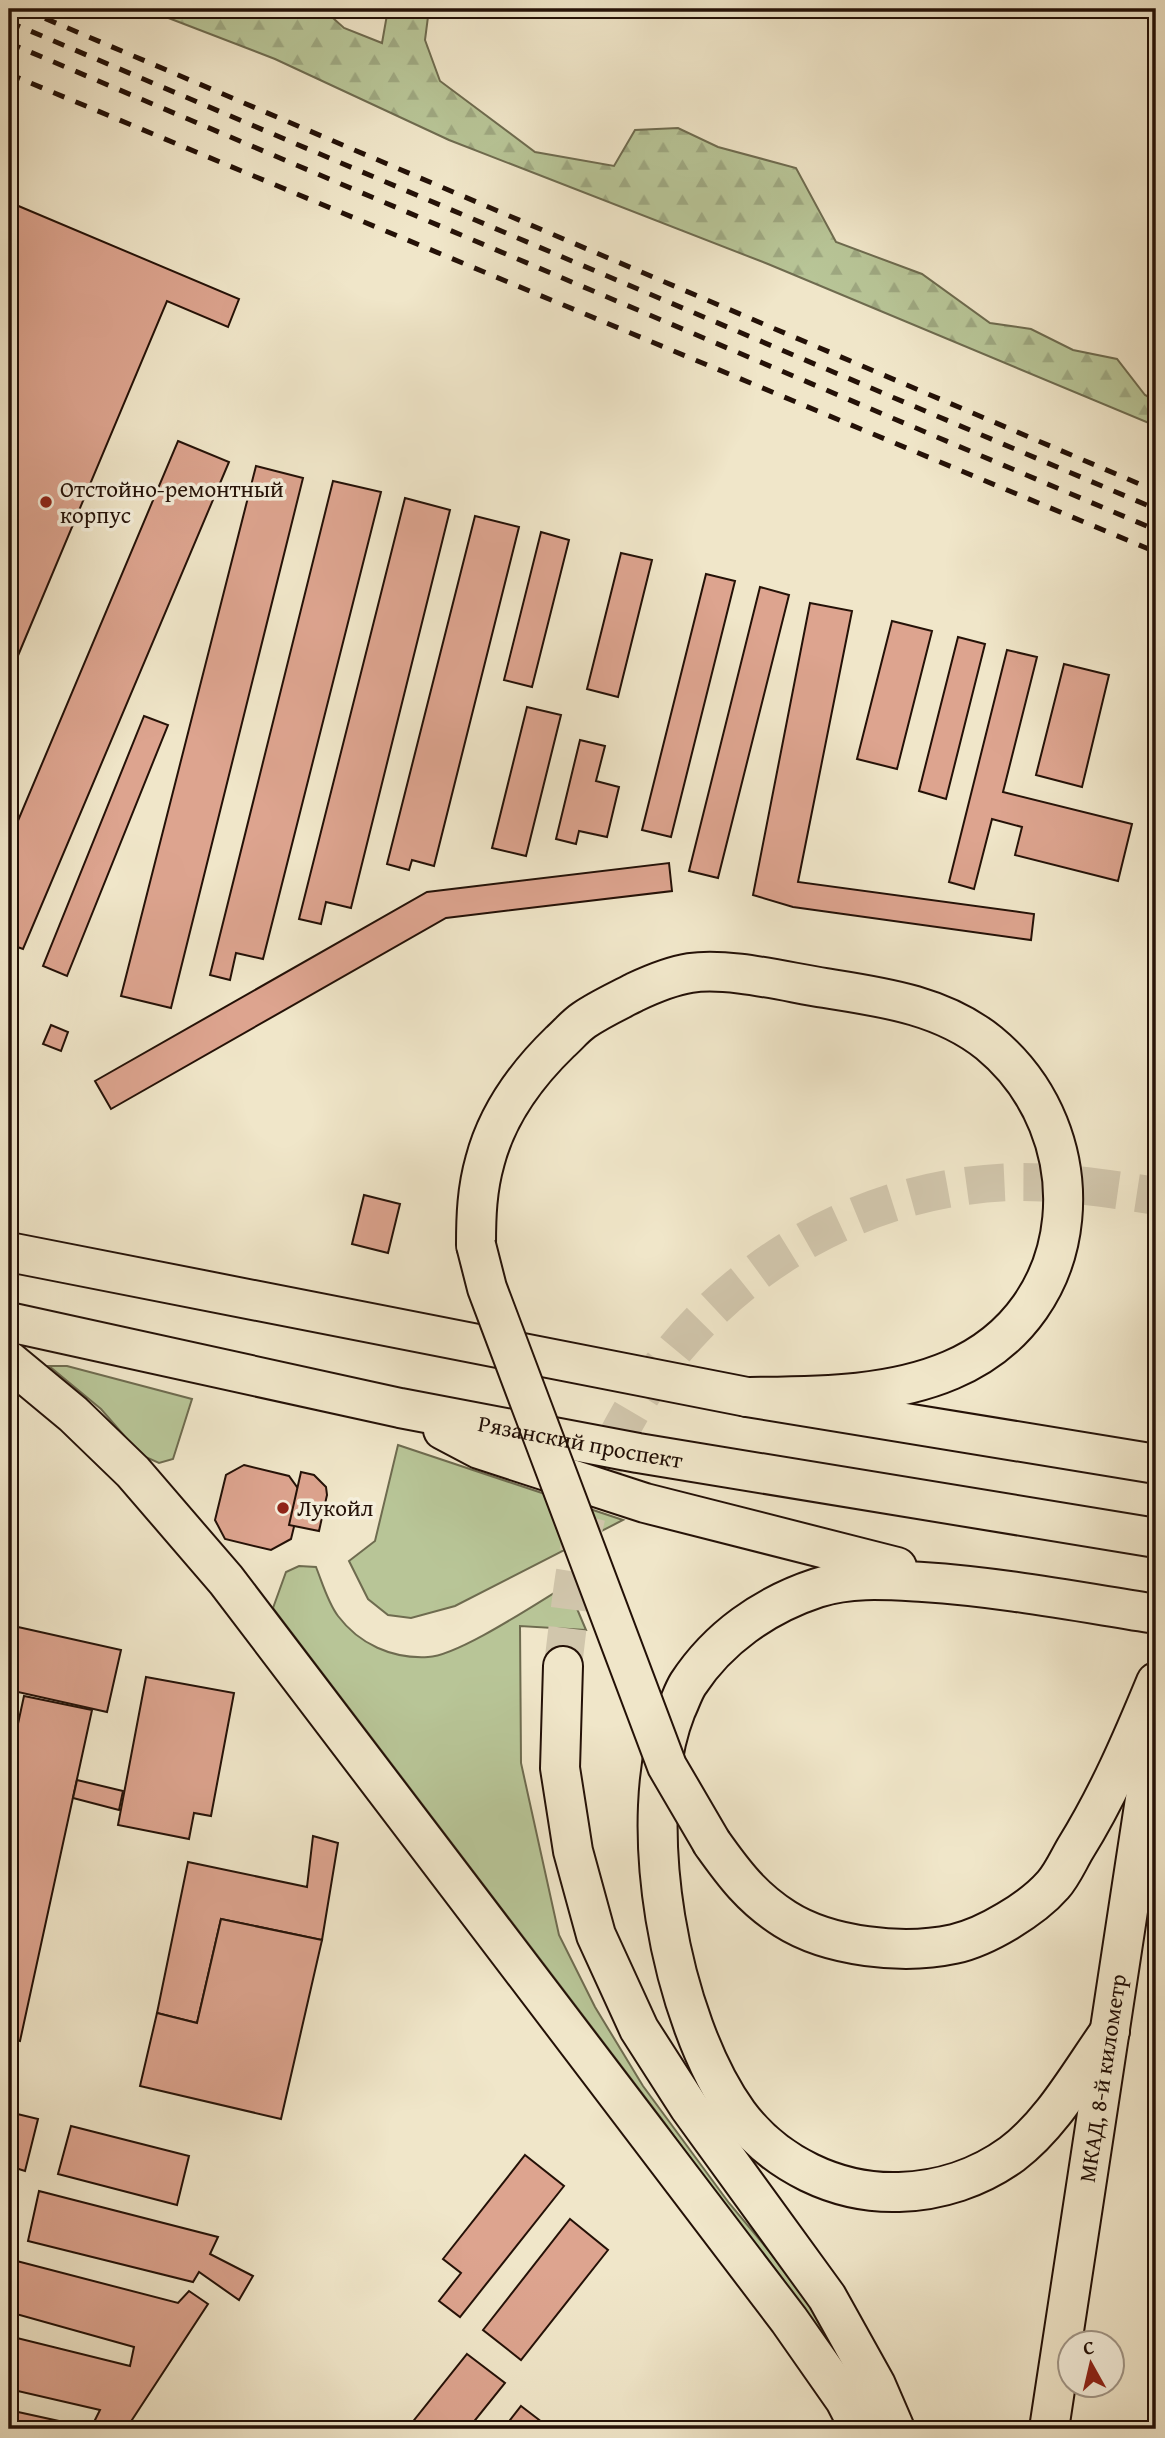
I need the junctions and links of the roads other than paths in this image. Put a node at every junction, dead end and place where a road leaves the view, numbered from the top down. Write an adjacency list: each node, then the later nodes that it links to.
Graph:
1 (9, 1252): 4 (main road)
2 (9, 1322): 5 (main road, Рязанский проспект)
3 (9, 1361): 14 (main road)
4 (747, 1397): 6 (main road); 11 (main road, bridge)
5 (400, 1408): 7 (main road, Рязанский проспект); 8 (main road)
6 (1156, 1464)
7 (1156, 1538)
8 (969, 1585): 9 (main road); 13 (main road)
9 (1156, 1614)
10 (563, 1666): 15 (main road)
11 (1156, 1682)
12 (1156, 1727): 13 (main road, МКАД, 8-й километр)
13 (1110, 2031): 16 (main road, МКАД, 8-й километр)
14 (860, 2429)
15 (895, 2429)
16 (1049, 2429)

